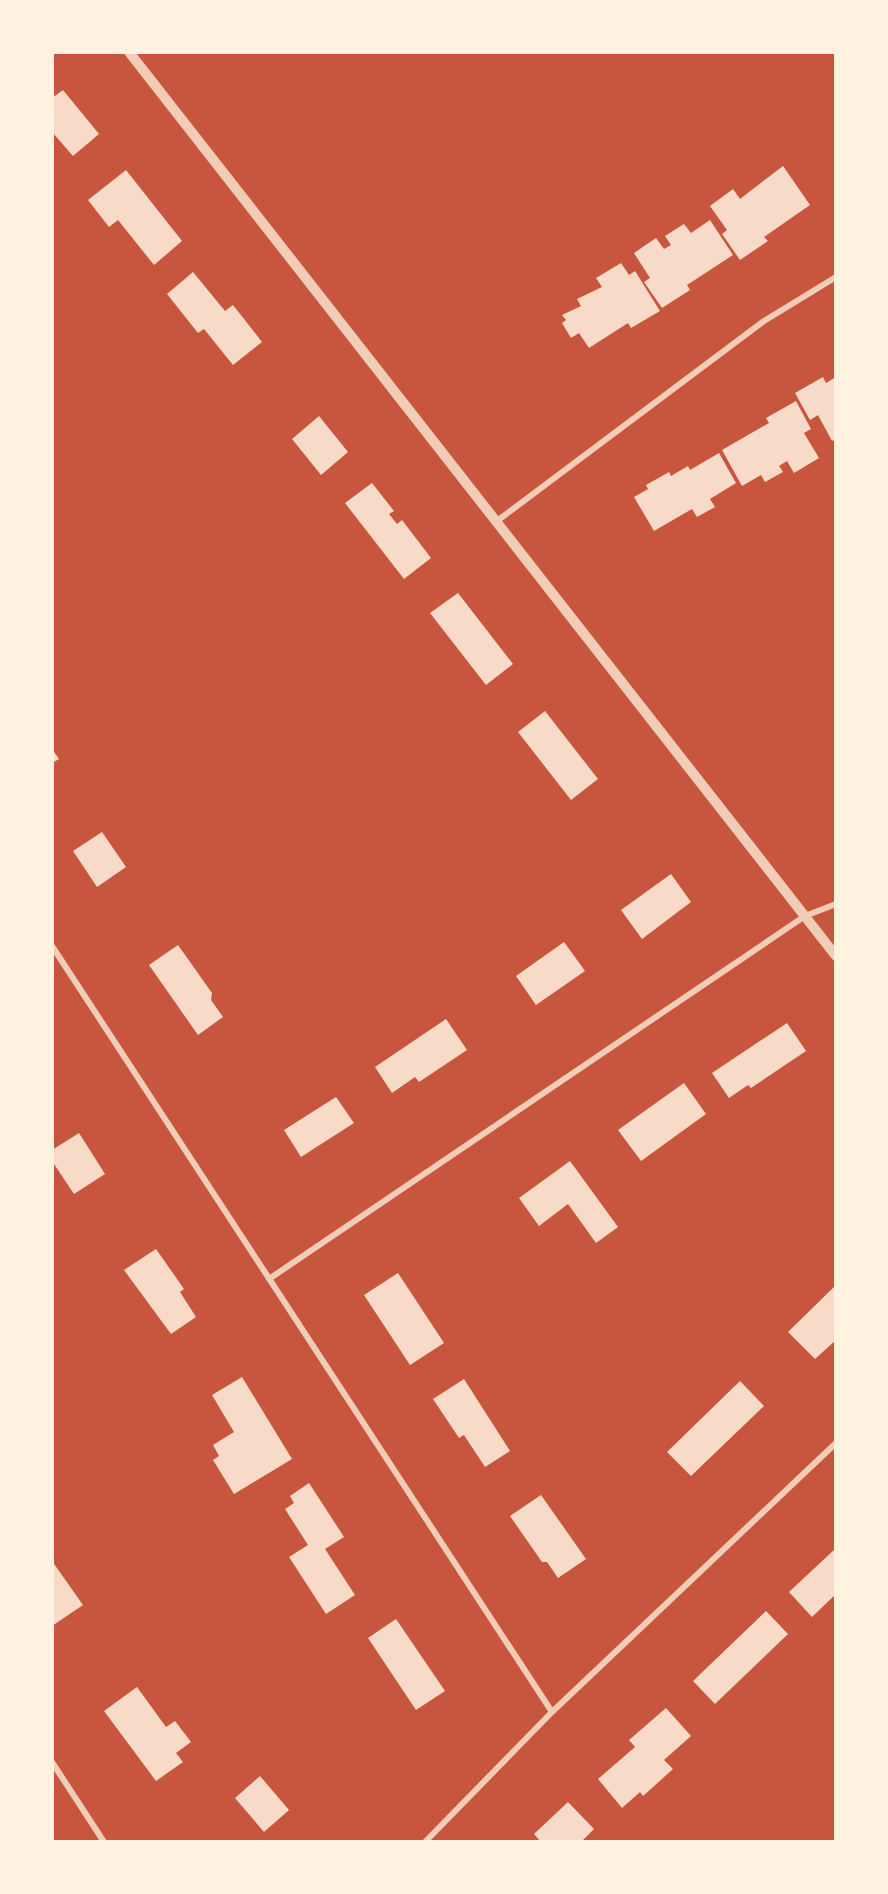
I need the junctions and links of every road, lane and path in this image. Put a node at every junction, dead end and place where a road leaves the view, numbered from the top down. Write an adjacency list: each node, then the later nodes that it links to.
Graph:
1 (129, 52): 3 (street)
2 (836, 277): 3 (street)
3 (497, 521): 5 (street)
4 (836, 904): 5 (street)
5 (805, 916): 7 (street); 8 (street)
6 (52, 946): 8 (street)
7 (836, 956)
8 (270, 1279): 10 (street)
9 (836, 1443): 10 (street)
10 (552, 1712): 13 (street)
11 (52, 1762): 12 (street)
12 (104, 1842)
13 (425, 1842)

